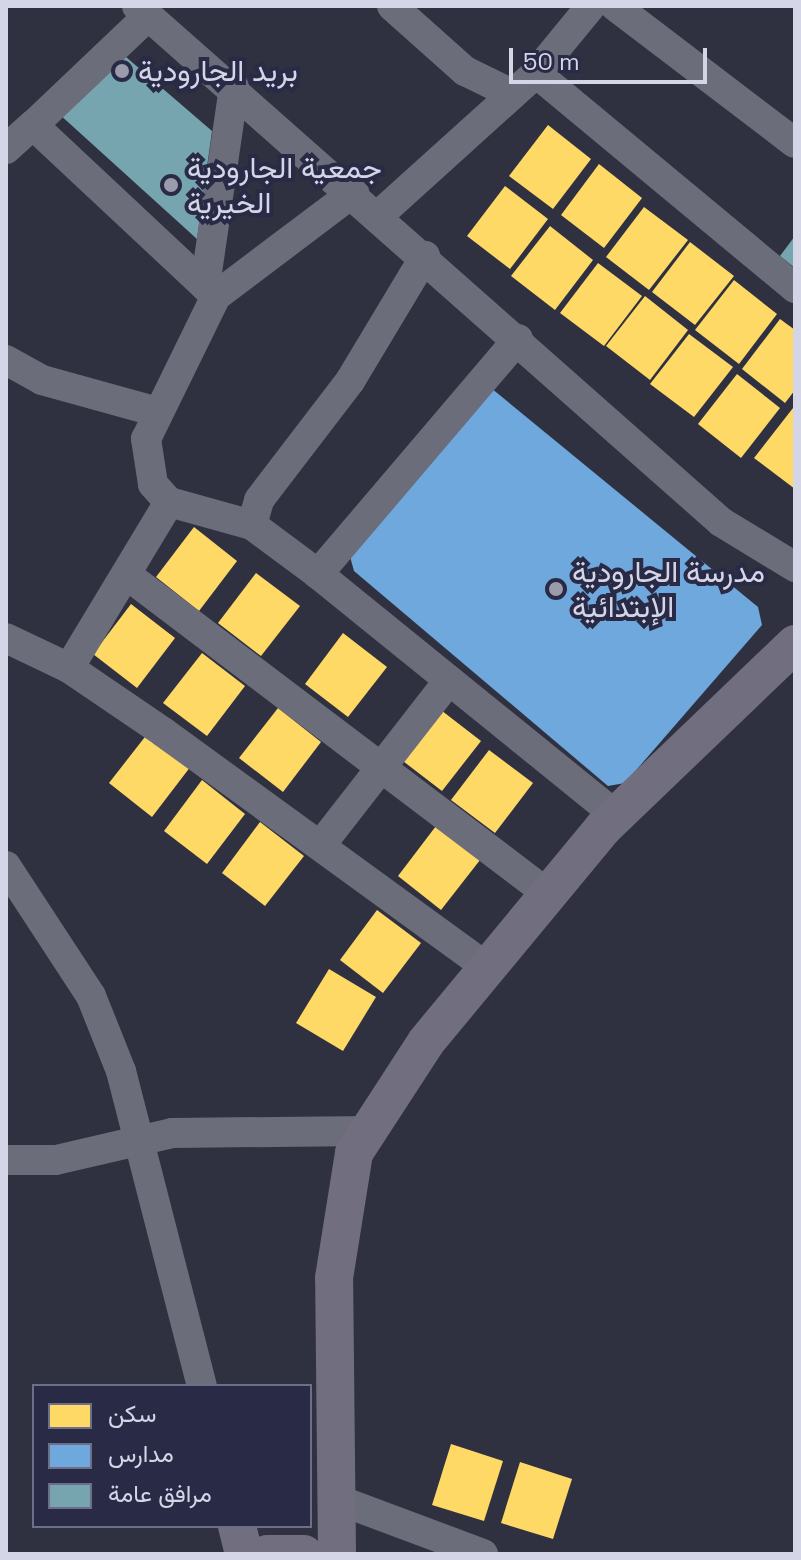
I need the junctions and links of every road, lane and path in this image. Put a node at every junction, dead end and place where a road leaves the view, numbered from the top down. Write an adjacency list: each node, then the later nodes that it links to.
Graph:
1 (392, 6): 7 (street)
2 (591, 6): 5 (street)
3 (615, 6): 9 (street)
4 (142, 11): 6 (street); 8 (street)
5 (536, 73): 7 (street); 14 (street)
6 (234, 87): 11 (street); 15 (street)
7 (512, 94): 12 (street)
8 (33, 125): 10 (street); 15 (street)
9 (795, 143)
10 (6, 149)
11 (354, 192): 12 (street); 15 (street)
12 (379, 215): 13 (street)
13 (425, 256): 16 (street); 20 (street)
14 (795, 288)
15 (210, 291): 18 (street)
16 (518, 339): 21 (street); 22 (street)
17 (6, 360): 18 (street)
18 (157, 412): 19 (street)
19 (169, 502): 20 (street); 23 (street)
20 (252, 525): 22 (street)
21 (795, 567)
22 (318, 574): 27 (street)
23 (127, 575): 26 (street); 28 (street)
24 (6, 638): 26 (street)
25 (794, 647): 29 (main road)
26 (69, 668): 30 (street)
27 (449, 680): 28 (street); 29 (street)
28 (381, 765): 30 (street); 32 (street)
29 (617, 816): 32 (main road)
30 (320, 846): 33 (street)
31 (6, 866): 35 (street)
32 (548, 894): 33 (main road)
33 (488, 968): 34 (main road)
34 (368, 1131): 35 (street); 38 (main road)
35 (143, 1141): 36 (street); 37 (street)
36 (6, 1160)
37 (202, 1384)
38 (323, 1434): 39 (main road)
39 (323, 1504): 42 (street); 43 (main road)
40 (242, 1528): 41 (main road)
41 (280, 1545)
42 (485, 1553)
43 (337, 1554)

